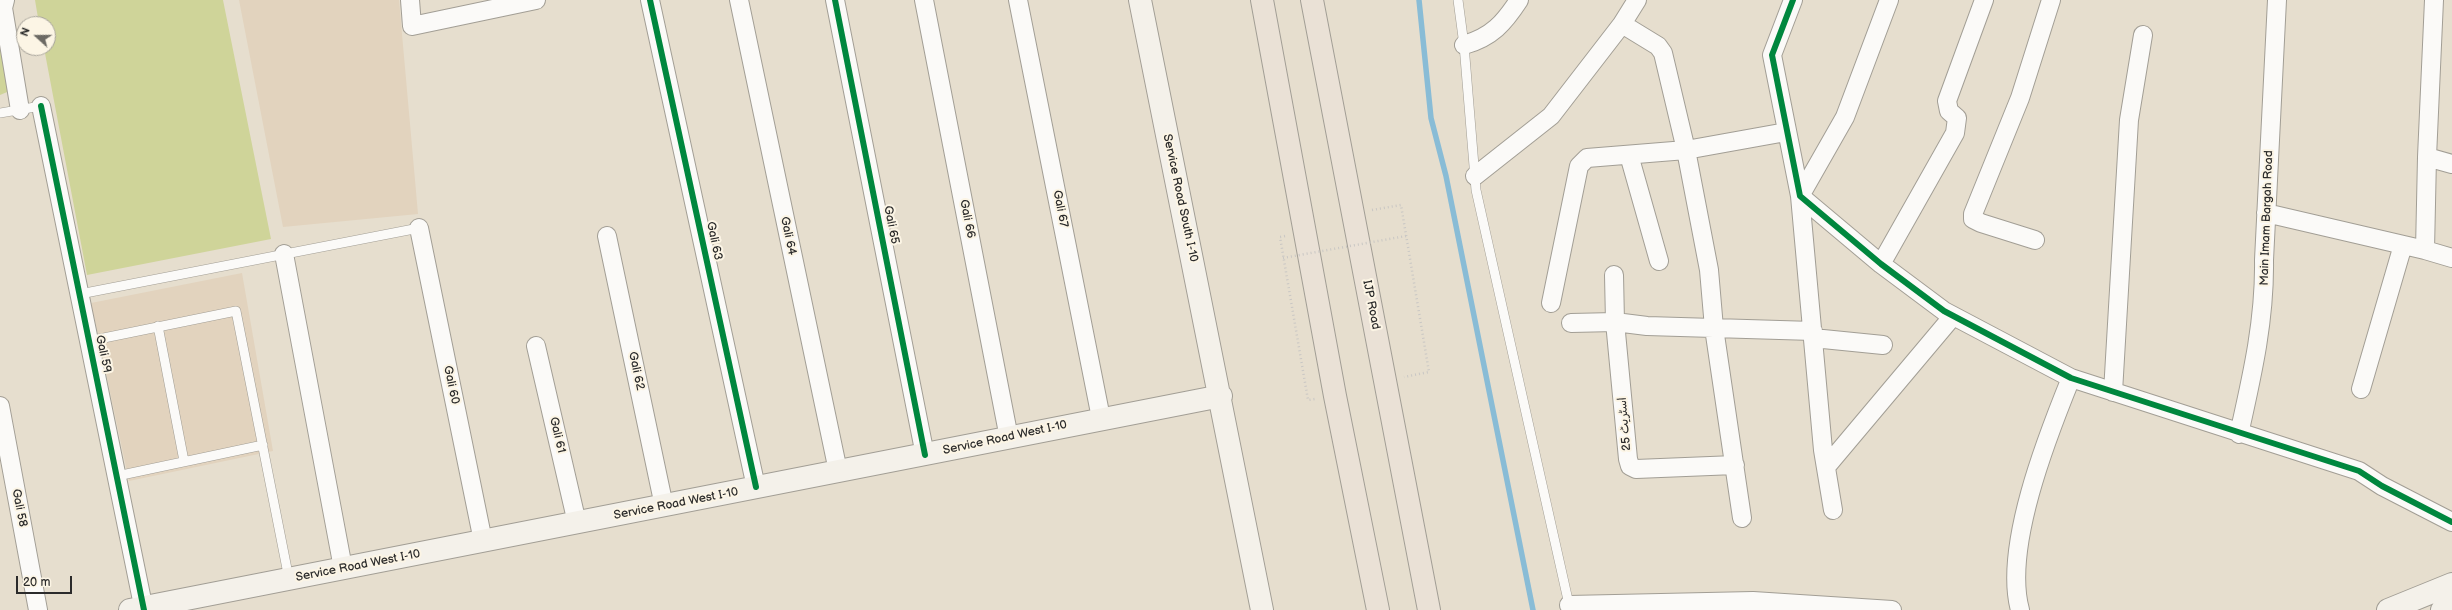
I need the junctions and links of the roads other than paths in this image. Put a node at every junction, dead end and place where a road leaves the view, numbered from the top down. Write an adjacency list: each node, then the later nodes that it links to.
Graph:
1 (5, 0): 25 (street)
2 (410, 0): 3 (street)
3 (536, 0)
4 (650, 0): 71 (street, Gali 63)
5 (739, 0): 69 (street, Gali 64)
6 (835, 0): 65 (street, Gali 65)
7 (924, 0): 63 (street, Gali 66)
8 (1018, 0): 61 (street, Gali 67)
9 (1140, 0): 59 (main road, Service Road South I-10)
10 (1262, 0): 87 (highway)
11 (1312, 0): 88 (highway, IJP Road)
12 (1458, 0): 23 (lane)
13 (1519, 0): 23 (street)
14 (1637, 0): 21 (street)
15 (1793, 0): 27 (street)
16 (1889, 0): 33 (street)
17 (1984, 0): 43 (street)
18 (2051, 0): 37 (street)
19 (2277, 0): 34 (street, Main Imam Bargah Road)
20 (2434, 0): 30 (street)
21 (1622, 24): 28 (street); 32 (street)
22 (2144, 35): 58 (street)
23 (1464, 45): 32 (lane)
24 (41, 106): 25 (lane); 45 (street, Gali 59)
25 (20, 110): 26 (lane)
26 (0, 113)
27 (1786, 132): 28 (street); 33 (street)
28 (1686, 150): 29 (street); 51 (street)
29 (1629, 155): 42 (street); 46 (street)
30 (2426, 157): 31 (street); 39 (street)
31 (2452, 164)
32 (1475, 176): 83 (lane)
33 (1800, 196): 43 (street); 52 (street)
34 (2266, 213): 38 (street); 62 (street, Main Imam Bargah Road)
35 (419, 228): 40 (lane); 77 (street, Gali 60)
36 (607, 236): 72 (street, Gali 62)
37 (2035, 240)
38 (2403, 245): 39 (street); 57 (street)
39 (2425, 250): 41 (street)
40 (284, 254): 45 (lane); 78 (street)
41 (2452, 258)
42 (1659, 261)
43 (1881, 264): 47 (street)
44 (1614, 275): 48 (street, اسٹریٹ 25)
45 (80, 294): 53 (street, Gali 59)
46 (1551, 303)
47 (1953, 316): 56 (street); 68 (street)
48 (1616, 322): 49 (street); 51 (street); 67 (street, اسٹریٹ 25)
49 (1571, 323)
50 (158, 326): 53 (lane); 64 (lane); 66 (lane)
51 (1714, 328): 52 (street); 67 (street)
52 (1813, 335): 54 (street); 68 (street)
53 (89, 341): 70 (street, Gali 59)
54 (1882, 345)
55 (536, 346): 76 (street, Gali 61)
56 (2071, 378): 58 (street); 90 (street)
57 (2361, 389)
58 (2113, 392): 62 (street)
59 (1221, 396): 61 (main road, Service Road West I-10); 86 (main road, Service Road South I-10)
60 (0, 406): 85 (street, Gali 58)
61 (1101, 418): 63 (main road, Service Road West I-10)
62 (2239, 434): 75 (street)
63 (1009, 438): 65 (main road, Service Road West I-10)
64 (263, 445): 66 (lane); 79 (lane)
65 (925, 455): 69 (main road, Service Road West I-10)
66 (184, 461): 70 (lane)
67 (1735, 465): 74 (street)
68 (1826, 467): 73 (street)
69 (838, 471): 71 (main road, Service Road West I-10)
70 (117, 476): 84 (street, Gali 59)
71 (756, 487): 72 (main road, Service Road West I-10)
72 (664, 506): 76 (main road, Service Road West I-10)
73 (1833, 510)
74 (1742, 518)
75 (2452, 522)
76 (577, 523): 77 (main road, Service Road West I-10)
77 (483, 541): 78 (main road, Service Road West I-10)
78 (343, 568): 79 (main road, Service Road West I-10)
79 (289, 579): 84 (main road, Service Road West I-10)
80 (2452, 584): 91 (main road)
81 (2452, 606): 92 (main road)
82 (1805, 607): 83 (street); 89 (street)
83 (1570, 608)
84 (139, 609)
85 (38, 610)
86 (1262, 610)
87 (1378, 610)
88 (1429, 610)
89 (1892, 610)
90 (2020, 610)
91 (2388, 610)
92 (2442, 610)

